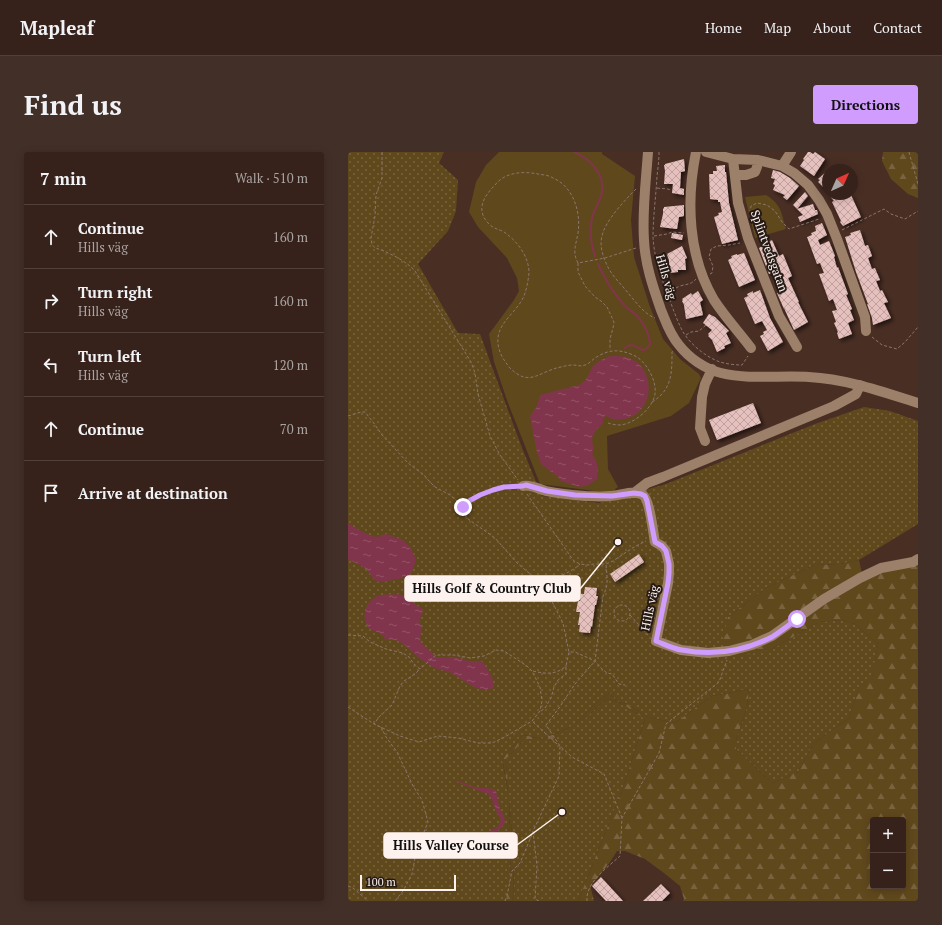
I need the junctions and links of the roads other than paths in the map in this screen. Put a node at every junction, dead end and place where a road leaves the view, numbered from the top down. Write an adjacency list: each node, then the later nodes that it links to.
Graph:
1 (648, 152): 12 (street, Hills väg)
2 (696, 152): 11 (street)
3 (706, 152): 5 (street)
4 (790, 152): 7 (street)
5 (733, 159): 6 (street); 8 (street, Splintvedsgatan)
6 (758, 160): 7 (street); 8 (street)
7 (782, 166): 9 (street)
8 (735, 175): 10 (street, Splintvedsgatan)
9 (866, 331)
10 (797, 347)
11 (751, 348)
12 (712, 369): 13 (street, Hills väg); 15 (street)
13 (860, 385): 14 (street, Hills väg); 17 (street)
14 (918, 403)
15 (705, 441)
16 (523, 486): 17 (street)
17 (634, 493): 18 (street, Hills väg)
18 (918, 559)

